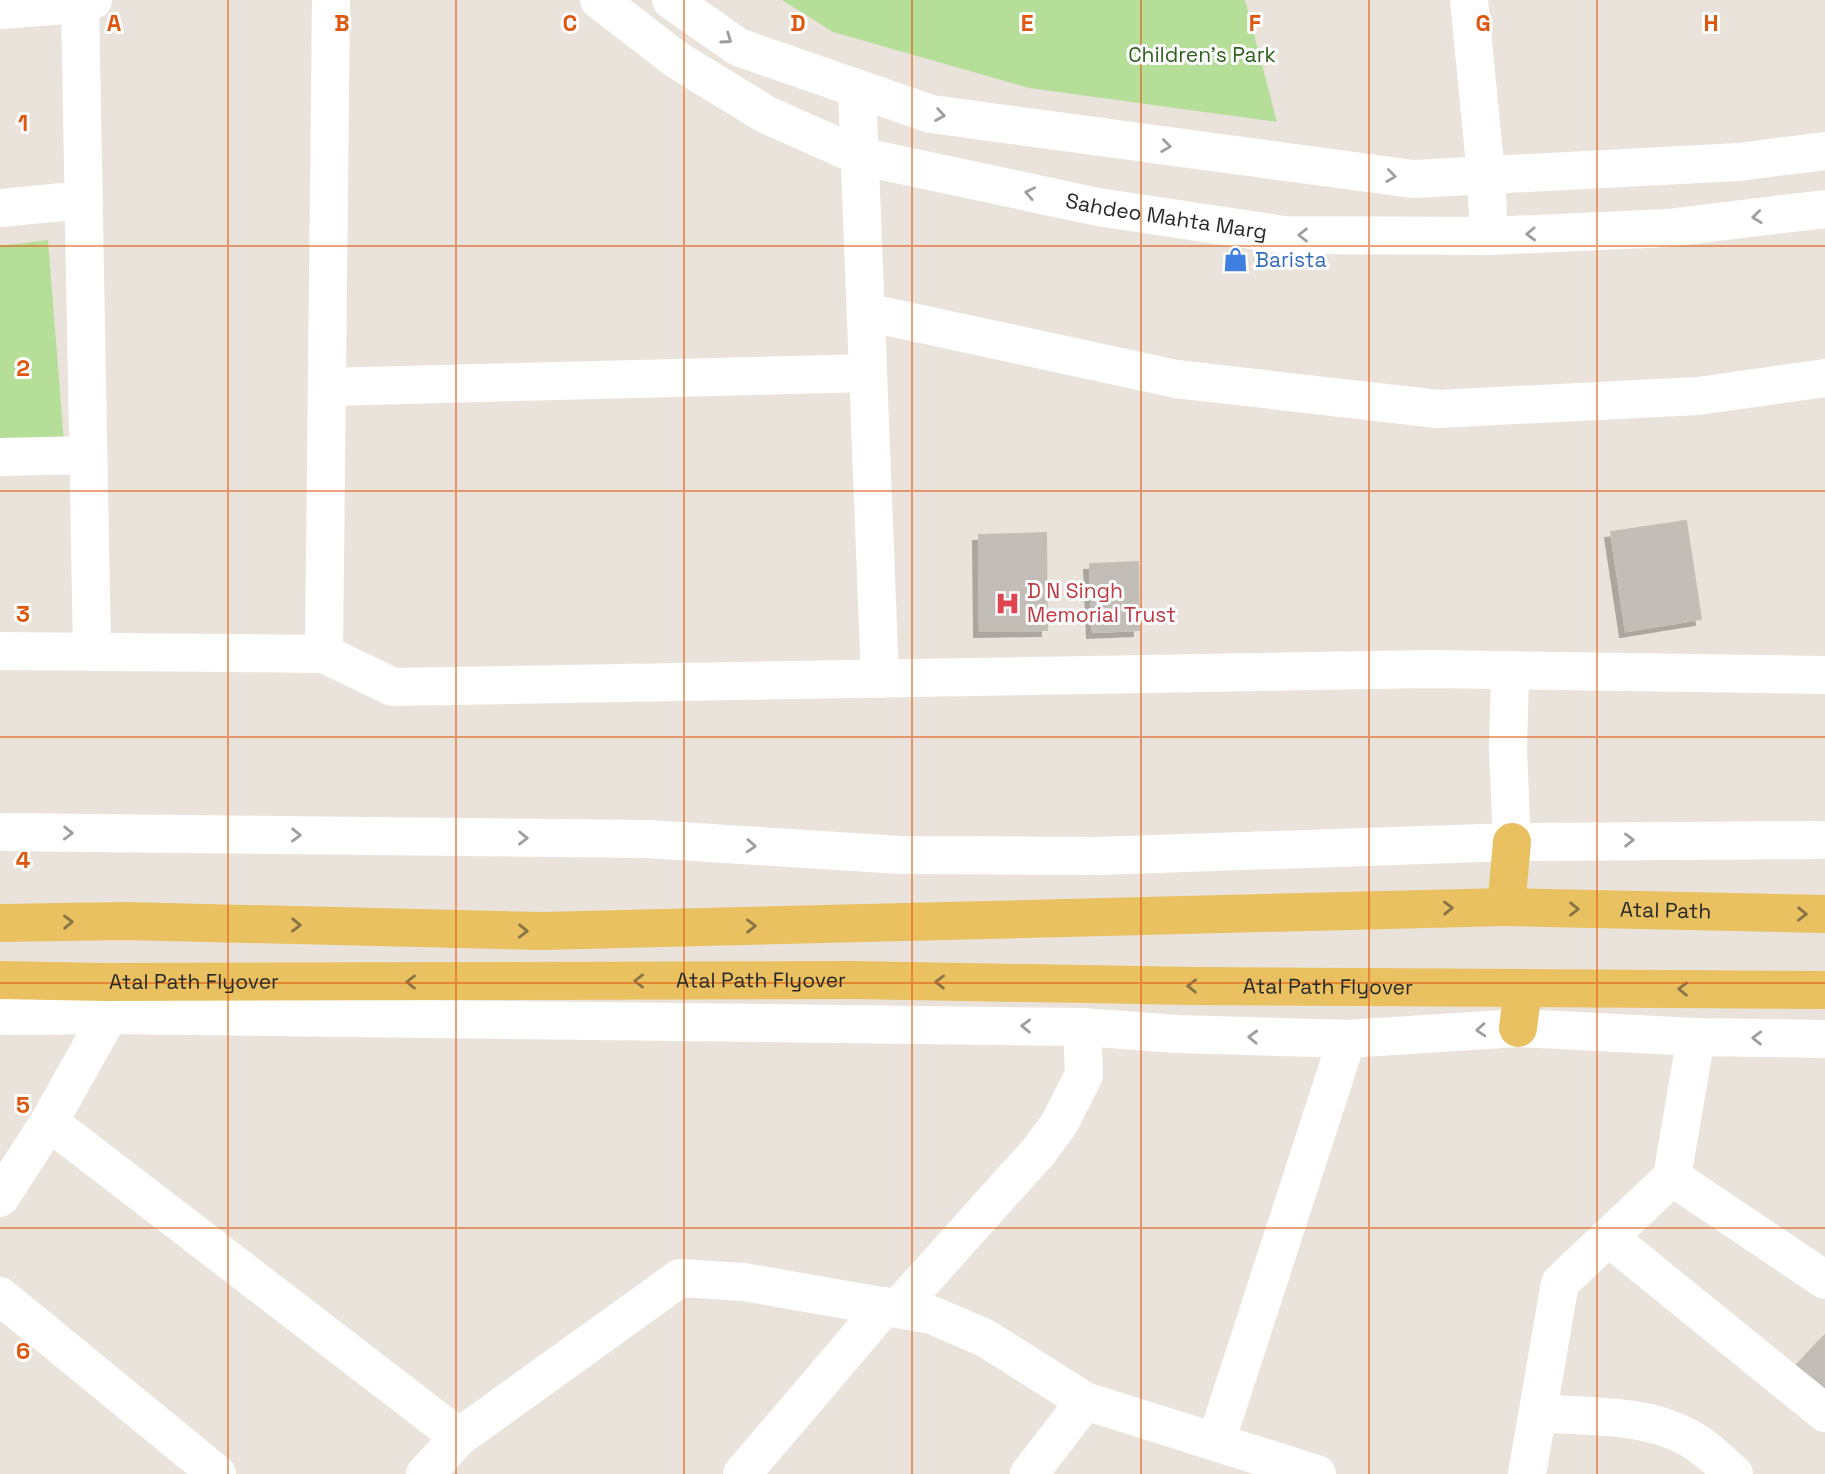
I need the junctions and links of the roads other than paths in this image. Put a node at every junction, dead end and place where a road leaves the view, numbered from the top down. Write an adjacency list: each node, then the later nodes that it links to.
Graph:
1 (331, 0): 18 (street)
2 (598, 0): 9 (street, Sahdeo Mahta Marg)
3 (671, 0): 7 (street, one-way to 7)
4 (1469, 0): 10 (street)
5 (86, 2): 6 (street); 11 (street)
6 (0, 9)
7 (857, 89): 9 (street); 10 (street, one-way to 10)
8 (1825, 151): 10 (street)
9 (859, 156): 14 (street, Sahdeo Mahta Marg, one-way to 9); 15 (street)
10 (1486, 175): 14 (street)
11 (84, 200): 12 (street); 19 (street)
12 (0, 208)
13 (1825, 209): 14 (street, Sahdeo Mahta Marg, one-way to 14)
14 (1489, 236)
15 (866, 312): 16 (street); 17 (street)
16 (868, 373): 18 (street); 26 (street)
17 (1825, 378)
18 (327, 387): 23 (street)
19 (88, 456): 20 (street); 22 (street)
20 (0, 457)
21 (0, 651): 22 (street)
22 (92, 652): 23 (street)
23 (324, 654): 26 (street)
24 (1510, 671): 25 (street); 26 (street); 29 (street)
25 (1825, 675)
26 (880, 679)
27 (0, 832): 29 (street, one-way to 29)
28 (1825, 840): 29 (street, one-way to 28)
29 (1512, 842): 30 (main road)
30 (1506, 907): 31 (main road, Atal Path, one-way to 31); 32 (main road, one-way to 30)
31 (1825, 914)
32 (0, 923)
33 (0, 980): 34 (main road, Atal Path Flyover, one-way to 33)
34 (1523, 988): 35 (main road, one-way to 34); 39 (main road)
35 (1825, 990)
36 (109, 1014): 37 (street); 38 (street, one-way to 36); 43 (street)
37 (0, 1016)
38 (1082, 1027): 41 (street, one-way to 38); 49 (street)
39 (1518, 1028): 40 (street); 41 (street, one-way to 41)
40 (1696, 1037): 42 (street, one-way to 40); 44 (street)
41 (1347, 1039): 54 (street)
42 (1825, 1039)
43 (49, 1122): 45 (street); 53 (street)
44 (1672, 1177): 46 (street); 47 (street)
45 (0, 1198)
46 (1608, 1237): 51 (street); 52 (street)
47 (1825, 1280)
48 (0, 1296): 55 (street)
49 (891, 1307): 50 (street); 53 (street); 57 (street)
50 (1085, 1401): 54 (street); 58 (street)
51 (1538, 1413): 60 (street); 61 (street)
52 (1825, 1413)
53 (460, 1437): 56 (street)
54 (1216, 1442): 59 (street)
55 (217, 1474)
56 (425, 1474)
57 (742, 1474)
58 (1029, 1474)
59 (1317, 1474)
60 (1527, 1474)
61 (1734, 1474)

